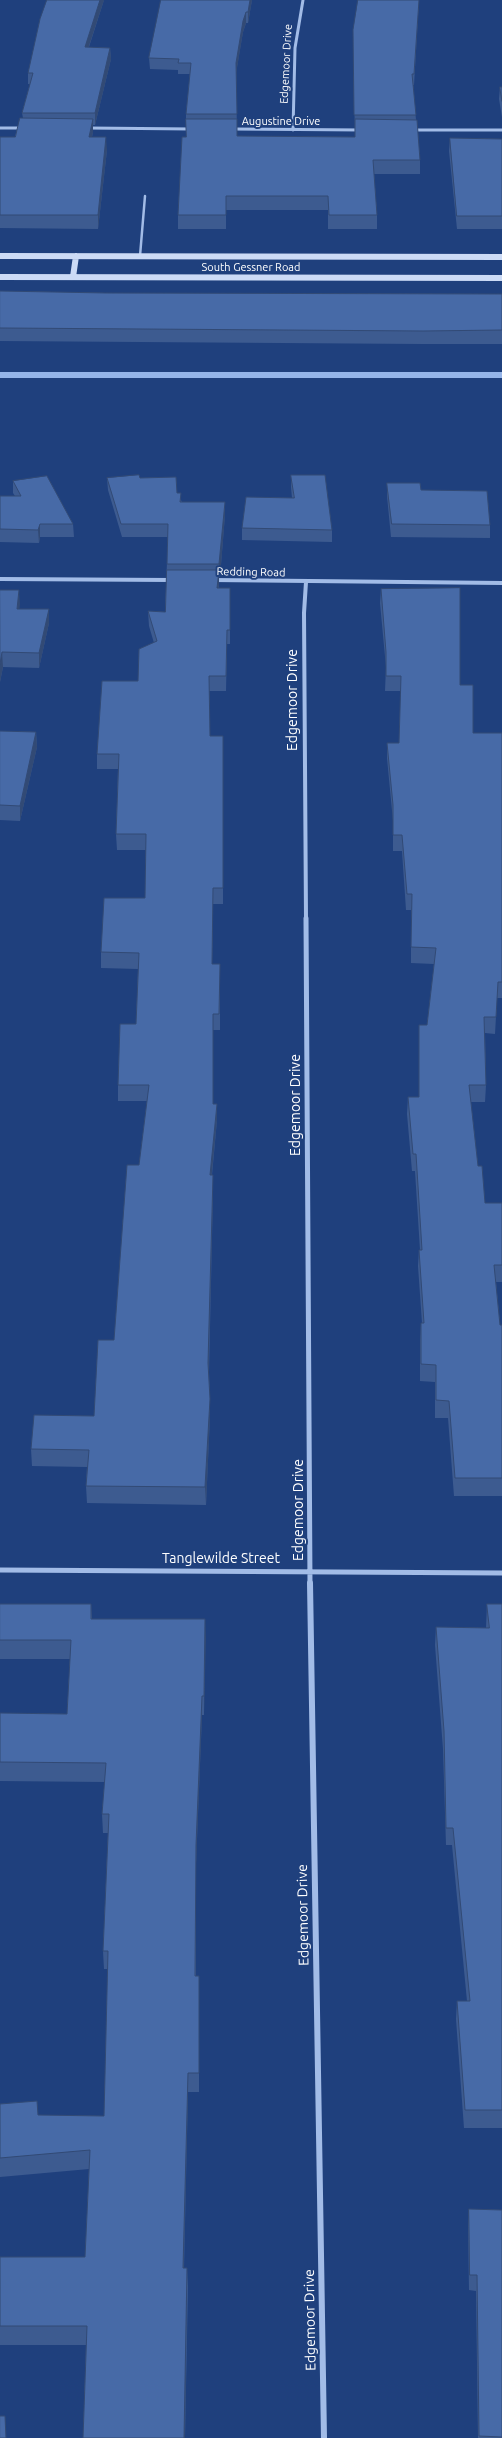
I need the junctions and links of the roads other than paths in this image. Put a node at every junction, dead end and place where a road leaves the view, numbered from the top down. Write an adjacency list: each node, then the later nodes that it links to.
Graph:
1 (303, 0): 7 (street, Edgemoor Drive)
2 (0, 128): 3 (street)
3 (29, 128)
4 (86, 128): 5 (street)
5 (201, 129)
6 (228, 129): 7 (street, Augustine Drive)
7 (293, 130): 8 (street, Augustine Drive)
8 (362, 130)
9 (412, 130): 10 (street)
10 (502, 130)
11 (145, 196): 14 (lane)
12 (0, 256): 13 (main road, South Gessner Road)
13 (76, 256): 14 (main road, South Gessner Road); 17 (main road)
14 (140, 256): 15 (main road, South Gessner Road)
15 (502, 257)
16 (0, 277): 17 (main road, South Gessner Road)
17 (73, 277): 18 (main road, South Gessner Road)
18 (502, 278)
19 (0, 580): 20 (street)
20 (181, 580)
21 (210, 580): 22 (street, Redding Road)
22 (306, 582): 23 (street, Redding Road); 25 (street, Edgemoor Drive)
23 (502, 583)
24 (0, 1570): 25 (street, Tanglewilde Street)
25 (310, 1570): 26 (street, Tanglewilde Street); 27 (street, Edgemoor Drive)
26 (502, 1572)
27 (324, 2438)

